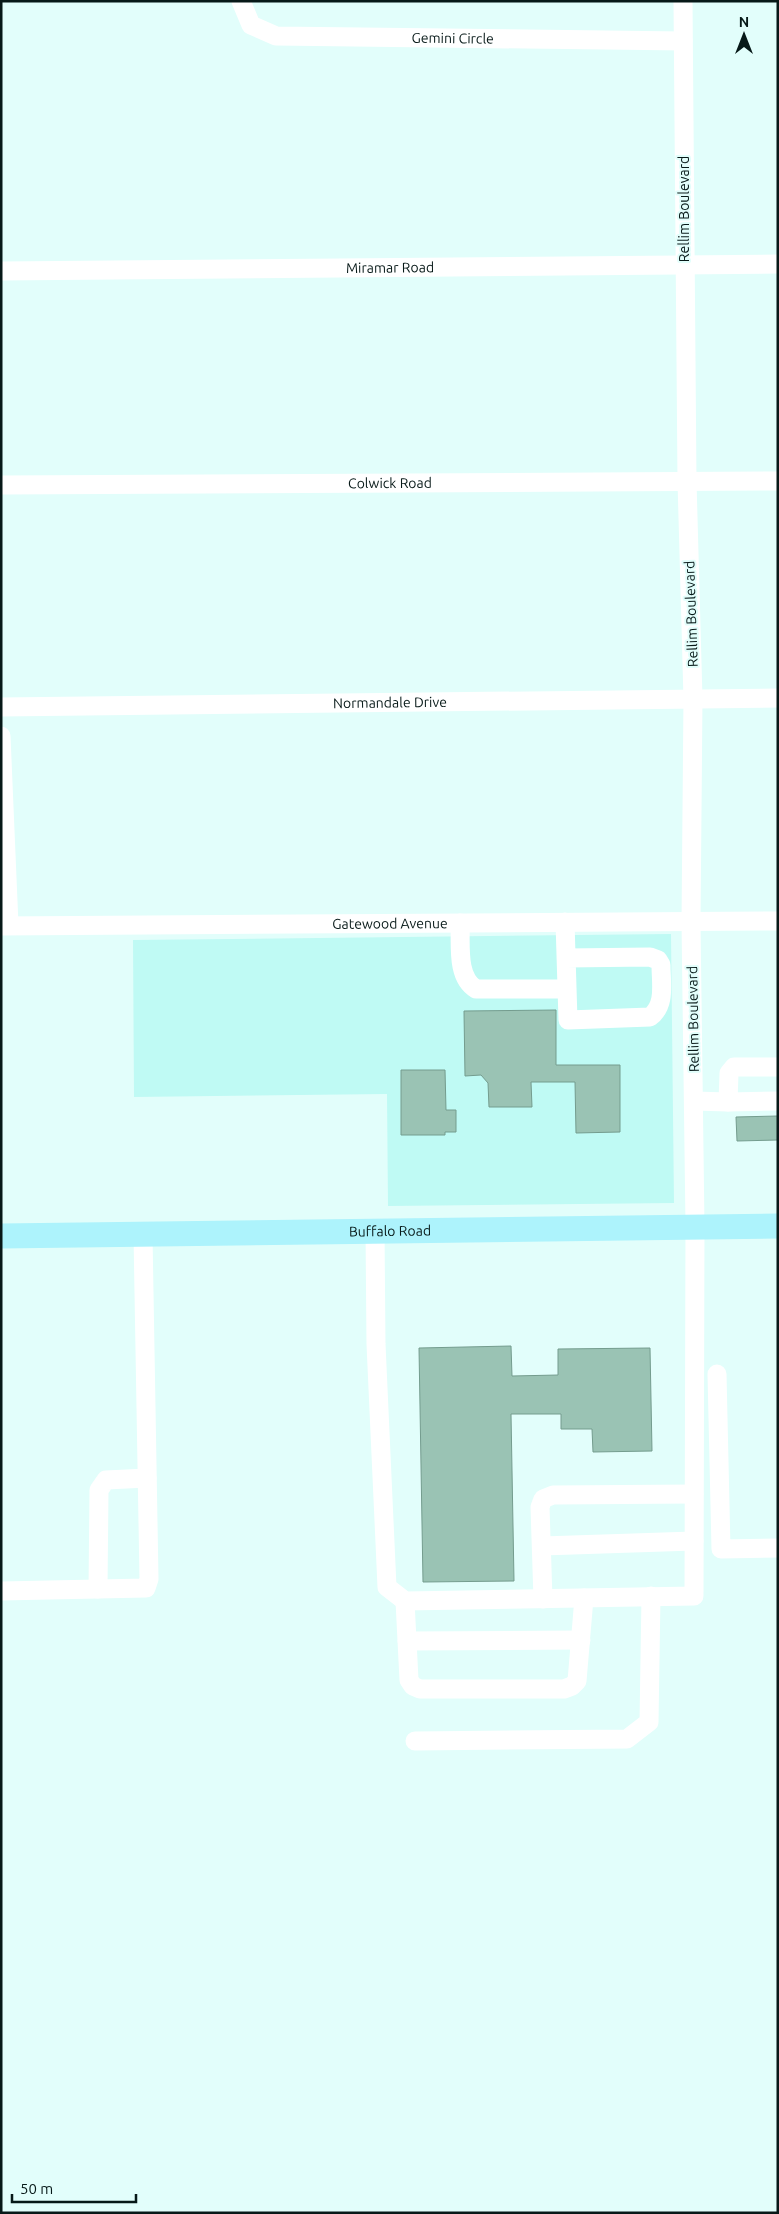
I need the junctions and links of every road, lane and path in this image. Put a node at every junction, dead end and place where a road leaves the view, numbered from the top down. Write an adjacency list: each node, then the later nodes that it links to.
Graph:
1 (241, 1): 3 (street, Gemini Circle)
2 (683, 1): 3 (street, Rellim Boulevard)
3 (683, 41): 5 (street, Rellim Boulevard)
4 (778, 264): 5 (street, Miramar Road)
5 (684, 266): 6 (street, Miramar Road); 8 (street, Rellim Boulevard)
6 (1, 271)
7 (778, 480): 8 (street, Colwick Road)
8 (687, 481): 9 (street, Colwick Road); 11 (street, Rellim Boulevard)
9 (1, 485)
10 (778, 698): 11 (street, Normandale Drive)
11 (693, 699): 12 (street, Normandale Drive); 16 (street, Rellim Boulevard)
12 (1, 707)
13 (1, 736): 18 (street)
14 (778, 921): 16 (street, Gatewood Avenue)
15 (565, 922): 16 (street, Gatewood Avenue); 17 (street, Gatewood Avenue); 19 (street)
16 (691, 922): 22 (street, Rellim Boulevard)
17 (460, 923): 18 (street, Gatewood Avenue); 20 (street)
18 (5, 926)
19 (566, 958): 20 (street); 20 (street)
20 (566, 989)
21 (778, 1067): 24 (street)
22 (694, 1101): 24 (street); 25 (street, Rellim Boulevard)
23 (778, 1101): 24 (street)
24 (728, 1102)
25 (695, 1226): 26 (main road, Buffalo Road); 27 (main road, Buffalo Road); 32 (street, Rellim Boulevard)
26 (778, 1226)
27 (375, 1230): 28 (main road, Buffalo Road); 41 (street)
28 (143, 1235): 29 (main road, Buffalo Road); 31 (street)
29 (1, 1236)
30 (717, 1374): 35 (street)
31 (147, 1478): 36 (street); 36 (street)
32 (694, 1494): 33 (street, Rellim Boulevard); 34 (street)
33 (694, 1541): 34 (street); 38 (street, Rellim Boulevard)
34 (542, 1546): 40 (street)
35 (778, 1548)
36 (98, 1589): 37 (street)
37 (1, 1591)
38 (651, 1596): 39 (street); 44 (street)
39 (584, 1598): 40 (street); 42 (street)
40 (543, 1599): 41 (street)
41 (405, 1601): 43 (street)
42 (581, 1640): 43 (street); 43 (street)
43 (407, 1641)
44 (415, 1741)

